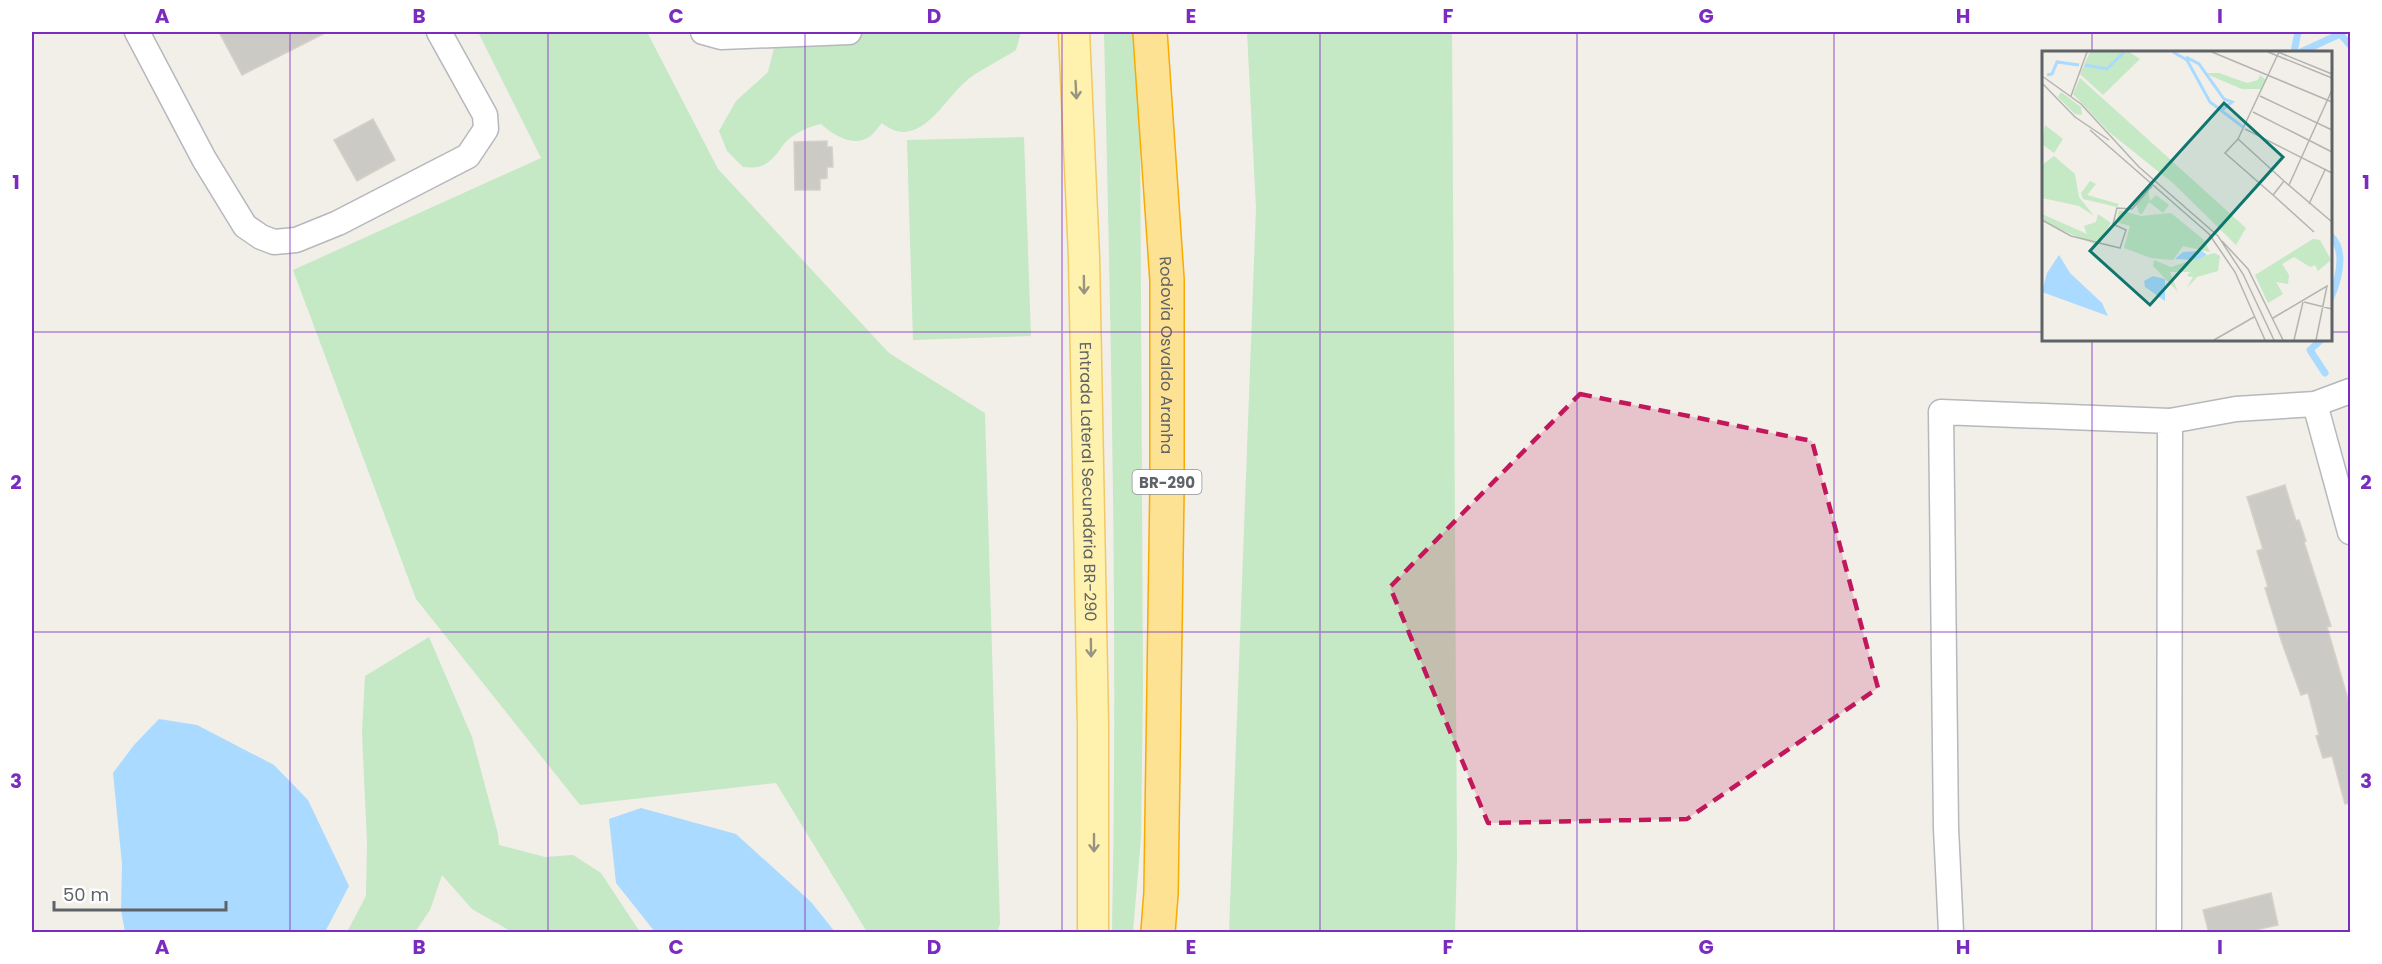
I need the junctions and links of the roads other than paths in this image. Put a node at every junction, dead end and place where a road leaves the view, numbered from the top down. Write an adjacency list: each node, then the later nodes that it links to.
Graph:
1 (137, 32): 2 (street)
2 (439, 32)
3 (703, 32): 4 (street)
4 (849, 32)
5 (1074, 32): 11 (main road, Entrada Lateral Secundária BR-290, one-way to 11)
6 (1150, 32): 12 (highway, Rodovia Osvaldo Aranha / BR-290)
7 (2350, 392): 8 (street)
8 (2315, 404): 9 (street); 10 (street)
9 (2170, 421): 13 (street); 14 (street)
10 (2350, 532)
11 (1093, 933)
12 (1158, 933)
13 (1951, 933)
14 (2169, 933)

